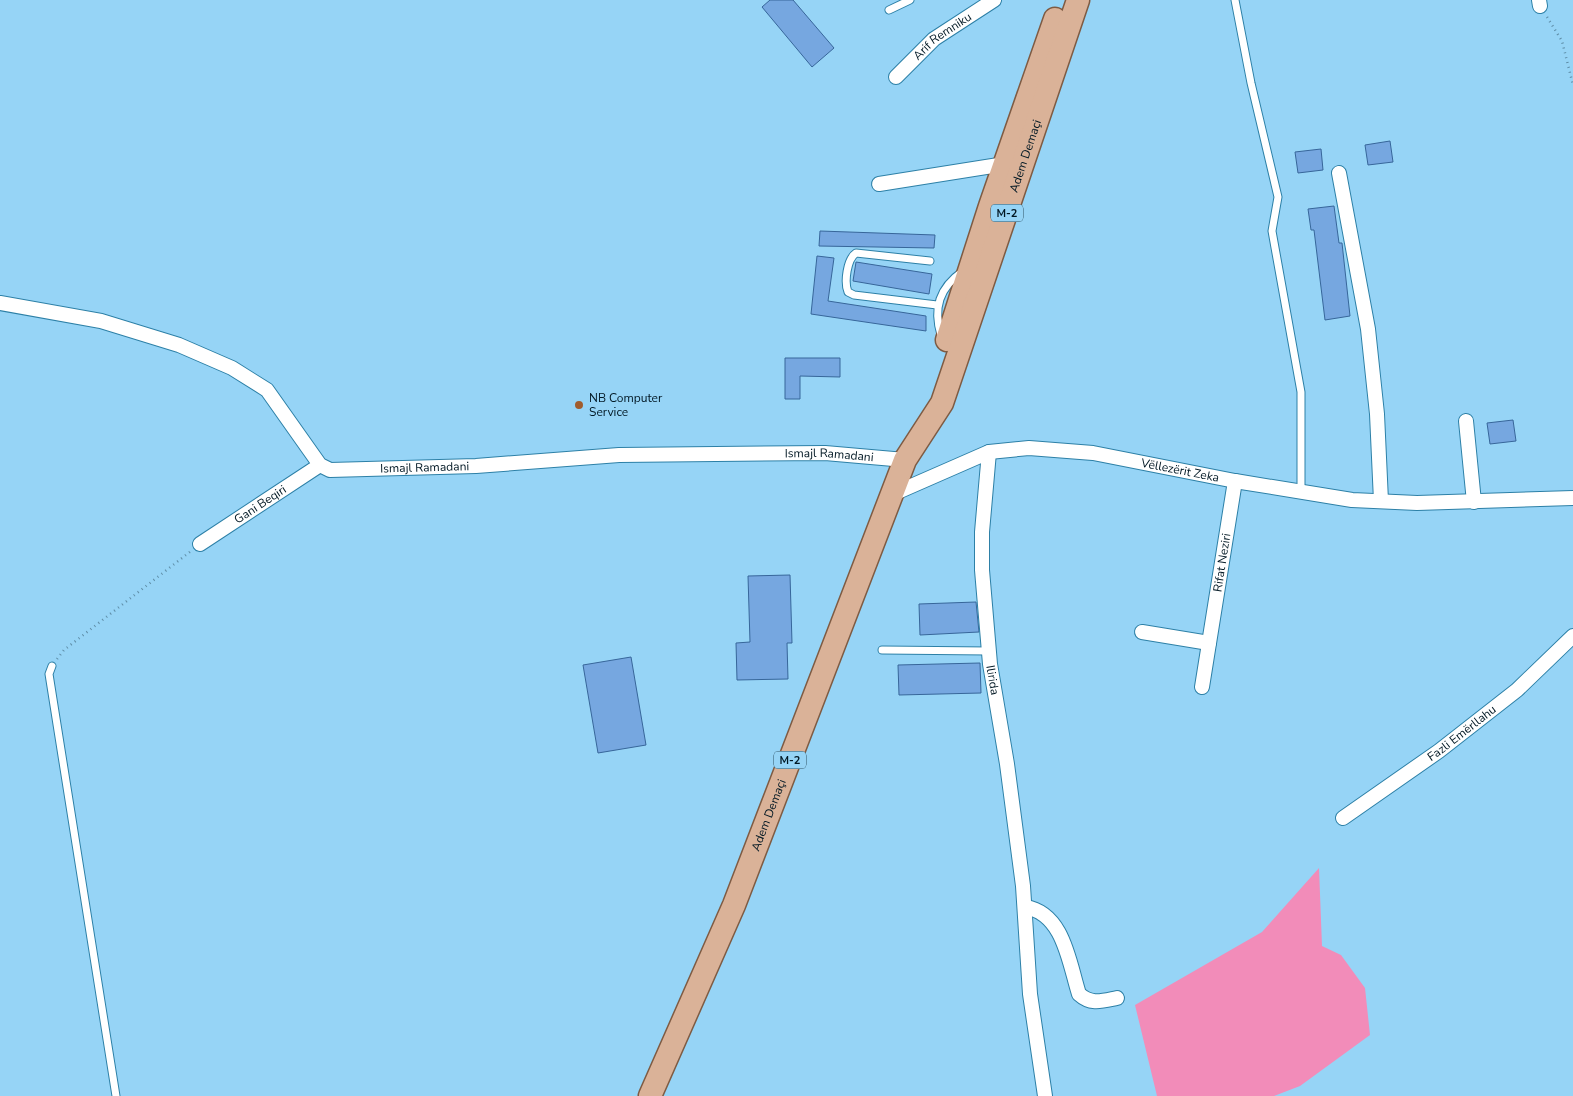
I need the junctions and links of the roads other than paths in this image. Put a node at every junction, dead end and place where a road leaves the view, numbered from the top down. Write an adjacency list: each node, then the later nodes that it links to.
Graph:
1 (910, 0): 6 (lane)
2 (994, 0): 7 (street, Arif Remniku)
3 (1062, 0): 8 (main road, Adem Demaçi / M-2)
4 (1078, 0): 17 (main road, Adem Demaçi / M-2)
5 (1235, 0): 22 (lane)
6 (890, 10)
7 (896, 77)
8 (1005, 164): 10 (street); 12 (main road, Adem Demaçi / M-2)
9 (1339, 173): 25 (street)
10 (879, 184)
11 (930, 261): 14 (lane)
12 (971, 265): 14 (lane); 15 (main road, Adem Demaçi / M-2)
13 (0, 303): 20 (street)
14 (937, 305): 15 (lane)
15 (945, 345): 17 (main road, Adem Demaçi / M-2)
16 (1466, 421): 26 (street)
17 (927, 422): 19 (main road, Adem Demaçi / M-2)
18 (989, 452): 21 (street, Vëllezërit Zeka); 23 (street, Vëllezërit Zeka); 32 (street, Ilirida)
19 (905, 460): 20 (street, Ismajl Ramadani); 23 (main road, Adem Demaçi / M-2)
20 (320, 465): 27 (street, Gani Beqiri)
21 (1234, 481): 22 (street, Vëllezërit Zeka); 30 (street, Rifat Neziri)
22 (1301, 491): 25 (street, Vëllezërit Zeka)
23 (893, 494): 39 (main road, Adem Demaçi / M-2)
24 (1573, 498): 26 (street, Vëllezërit Zeka)
25 (1381, 501): 26 (street, Vëllezërit Zeka)
26 (1474, 502)
27 (200, 544)
28 (1142, 632): 30 (street)
29 (1573, 636): 35 (street, Fazli Emërllahu)
30 (1209, 643): 34 (street, Rifat Neziri)
31 (882, 650): 32 (lane)
32 (989, 651): 36 (street, Ilirida)
33 (52, 666): 38 (lane)
34 (1202, 687)
35 (1343, 818)
36 (1025, 907): 37 (street); 40 (street, Ilirida)
37 (1117, 998)
38 (116, 1096)
39 (650, 1096)
40 (1045, 1096)

